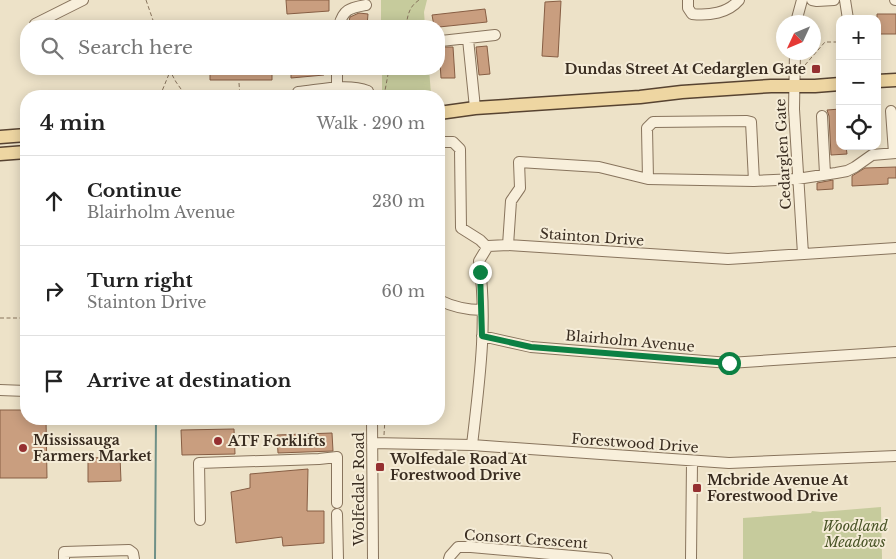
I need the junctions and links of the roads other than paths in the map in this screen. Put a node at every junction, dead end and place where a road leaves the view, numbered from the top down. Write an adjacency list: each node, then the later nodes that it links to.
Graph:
1 (83, 0): 11 (street)
2 (688, 0): 3 (street)
3 (739, 0)
4 (802, 0): 9 (street)
5 (812, 0): 6 (street)
6 (834, 0)
7 (845, 0): 10 (street)
8 (366, 5): 12 (street)
9 (798, 15)
10 (847, 15)
11 (43, 20)
12 (341, 20)
13 (495, 35): 14 (street)
14 (468, 39): 15 (street); 25 (street)
15 (445, 41)
16 (795, 60): 21 (street, Cedarglen Gate)
17 (337, 75): 22 (street)
18 (896, 80): 19 (main road)
19 (881, 82)
20 (836, 84): 21 (main road)
21 (794, 86): 25 (main road); 37 (street, Cedarglen Gate)
22 (337, 88): 23 (street); 24 (street)
23 (318, 90)
24 (366, 90)
25 (475, 108): 27 (main road)
26 (891, 111): 33 (street)
27 (445, 112)
28 (822, 116): 35 (street)
29 (2, 135): 30 (main road)
30 (20, 135)
31 (445, 142): 40 (street)
32 (20, 152): 34 (main road)
33 (895, 153): 35 (street)
34 (0, 154)
35 (825, 174): 37 (street)
36 (648, 179): 38 (street); 38 (street); 39 (street)
37 (797, 179): 38 (street); 42 (street, Cedarglen Gate)
38 (754, 181)
39 (508, 245): 40 (street, Stainton Drive); 42 (street, Stainton Drive)
40 (487, 247): 44 (street)
41 (896, 248): 42 (street, Stainton Drive)
42 (803, 254)
43 (445, 303): 44 (street)
44 (482, 310): 45 (street)
45 (482, 336): 46 (street, Blairholm Avenue); 51 (street)
46 (896, 352)
47 (0, 390): 48 (street)
48 (20, 392)
49 (372, 425): 50 (street, Wolfedale Road)
50 (372, 444): 51 (street, Forestwood Drive); 58 (street, Wolfedale Road)
51 (472, 445): 53 (street, Forestwood Drive)
52 (896, 456): 53 (street, Forestwood Drive)
53 (692, 462): 61 (street)
54 (200, 520): 57 (street)
55 (64, 559): 56 (street)
56 (134, 559)
57 (338, 559)
58 (373, 559)
59 (450, 559): 60 (street, Consort Crescent)
60 (606, 559)
61 (690, 559)

